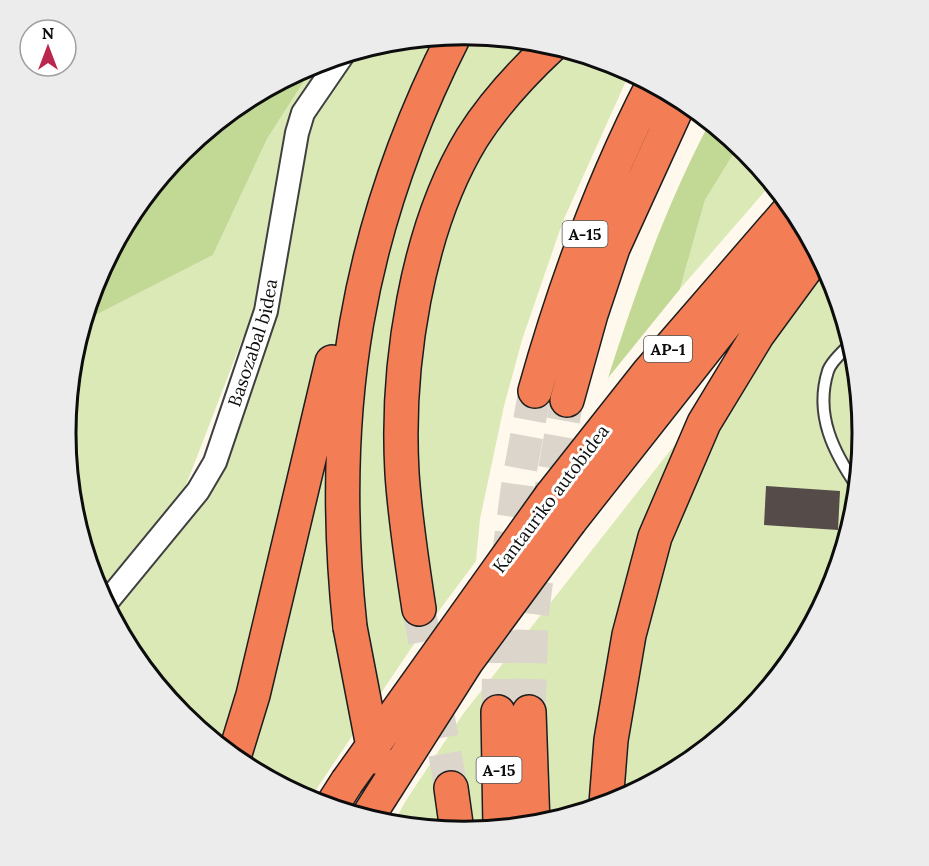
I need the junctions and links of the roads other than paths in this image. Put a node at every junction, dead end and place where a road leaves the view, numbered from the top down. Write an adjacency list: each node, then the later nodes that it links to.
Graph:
1 (450, 46): 8 (highway)
2 (544, 53): 16 (highway)
3 (333, 68): 15 (street, Basozabal bidea)
4 (649, 92): 11 (highway, A-15)
5 (677, 108): 12 (highway, A-15)
6 (785, 215): 14 (highway, Kantauriko autobidea / AP-1)
7 (802, 241): 14 (highway, Kantauriko autobidea / AP-1)
8 (370, 251): 17 (highway); 22 (highway, bridge)
9 (812, 261): 19 (highway)
10 (844, 352): 13 (lane)
11 (535, 391)
12 (567, 400)
13 (850, 476)
14 (560, 508): 20 (highway, Kantauriko autobidea / AP-1, bridge); 21 (highway, Kantauriko autobidea / AP-1, bridge)
15 (112, 595)
16 (419, 609)
17 (237, 747)
18 (451, 788): 25 (highway)
19 (607, 793)
20 (339, 794)
21 (372, 810)
22 (385, 813)
23 (532, 815): 24 (highway, A-15)
24 (501, 819)
25 (456, 821)

